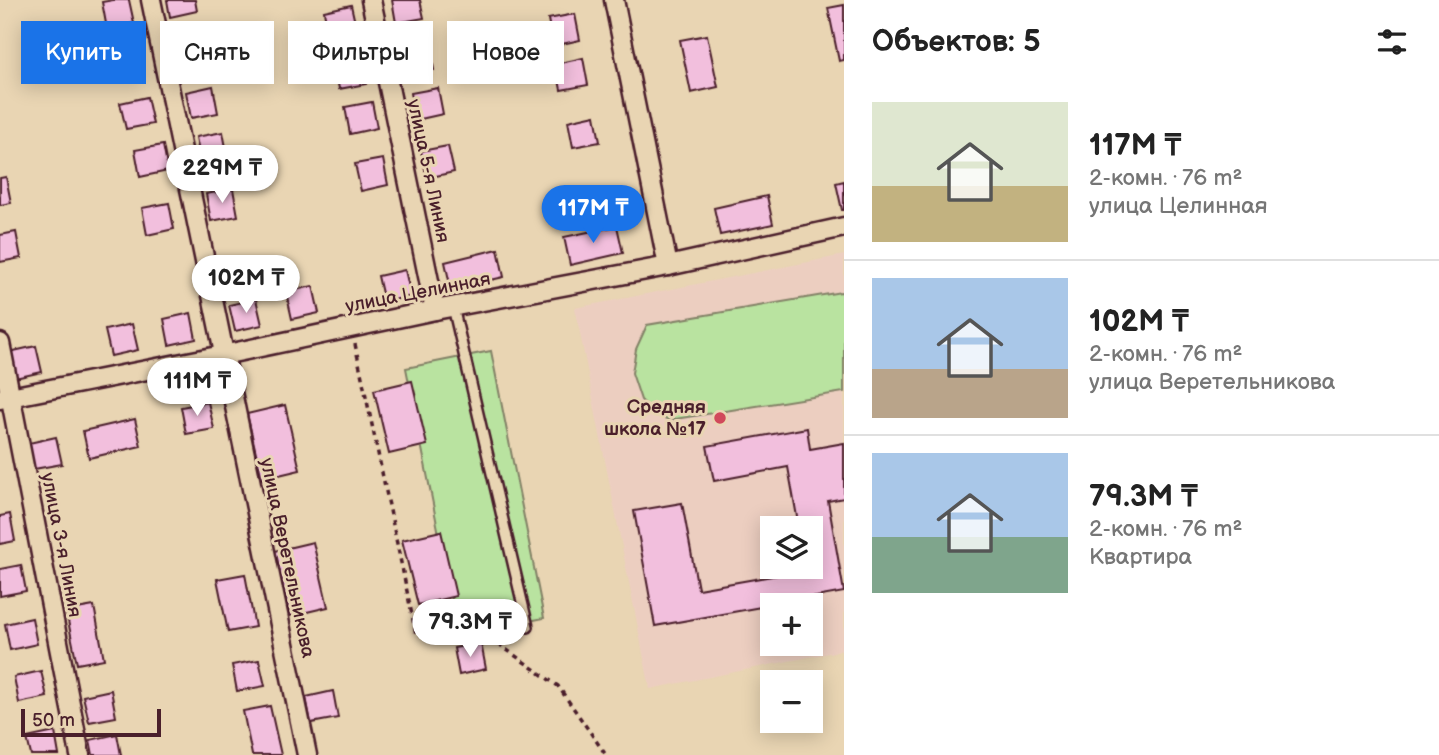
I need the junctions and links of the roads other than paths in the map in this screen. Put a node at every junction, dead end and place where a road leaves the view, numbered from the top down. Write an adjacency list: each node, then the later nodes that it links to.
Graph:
1 (151, 0): 8 (street, улица Веретельникова)
2 (370, 0): 6 (street, улица 5-я Линия)
3 (614, 0): 5 (street)
4 (844, 227): 5 (street, улица Целинная)
5 (668, 266): 6 (street, улица Целинная)
6 (444, 308): 8 (street, улица Целинная); 10 (lane)
7 (0, 343): 9 (street, улица 3-я Линия)
8 (223, 355): 9 (street, улица Целинная); 12 (street, улица Веретельникова)
9 (6, 397): 11 (street, улица 3-я Линия)
10 (528, 627)
11 (80, 755)
12 (307, 755)

